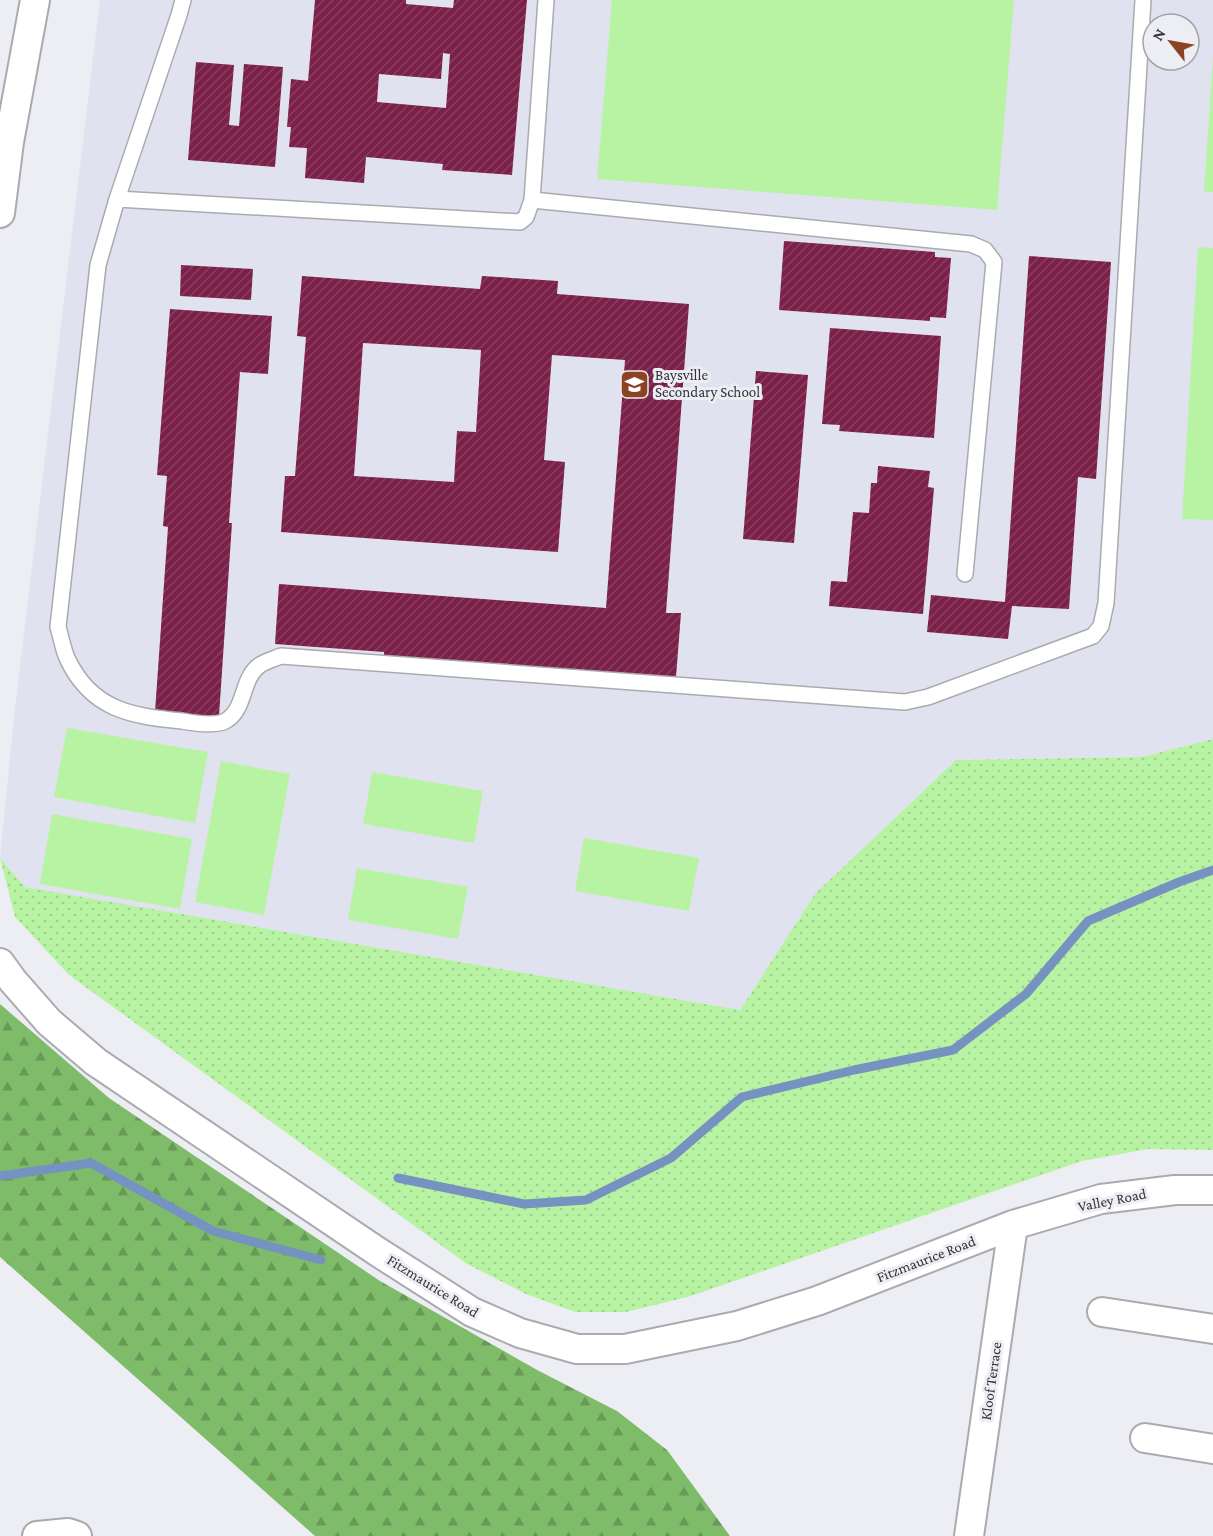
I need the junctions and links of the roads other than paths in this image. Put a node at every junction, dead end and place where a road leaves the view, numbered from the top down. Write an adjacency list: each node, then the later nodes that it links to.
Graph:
1 (35, 0): 7 (street)
2 (183, 0): 5 (lane)
3 (546, 0): 6 (lane)
4 (1143, 0): 5 (lane)
5 (117, 199): 6 (lane)
6 (532, 200): 8 (lane)
7 (0, 213)
8 (965, 574)
9 (0, 963): 11 (street, Fitzmaurice Road)
10 (1213, 1190): 11 (street, Valley Road)
11 (1013, 1225): 18 (street, Kloof Terrace)
12 (1102, 1312): 13 (street)
13 (1213, 1329)
14 (1145, 1438): 15 (street)
15 (1213, 1449)
16 (37, 1536): 17 (street)
17 (77, 1536)
18 (969, 1536)

